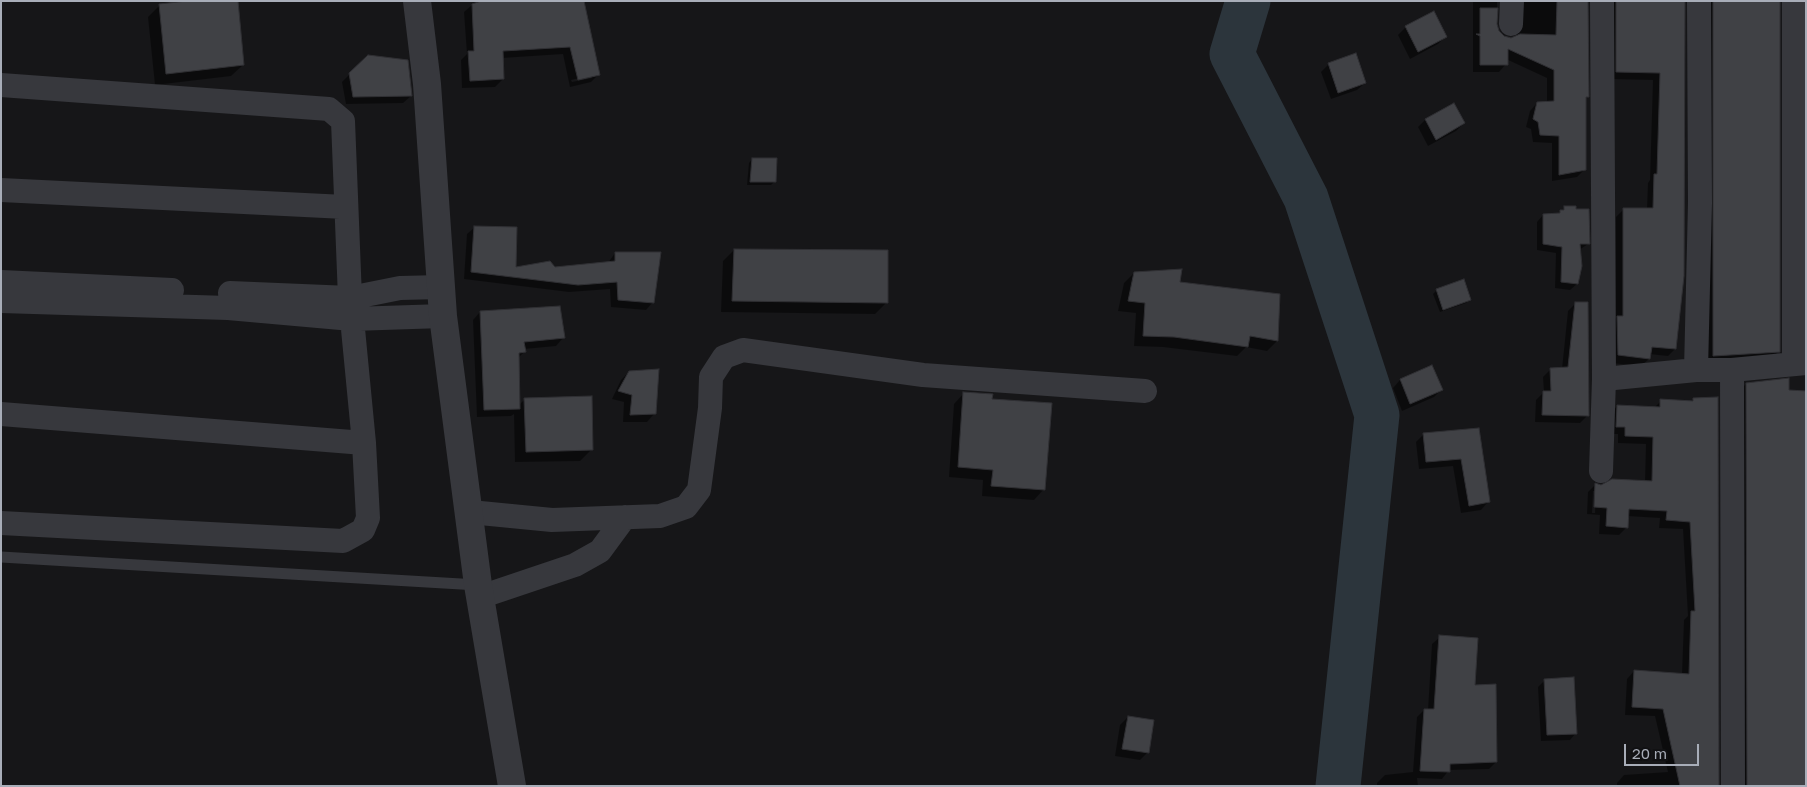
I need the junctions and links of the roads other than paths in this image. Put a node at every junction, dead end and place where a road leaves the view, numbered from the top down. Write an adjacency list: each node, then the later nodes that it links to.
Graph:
1 (417, 1): 9 (street)
2 (1602, 1): 16 (street)
3 (1699, 1): 14 (street)
4 (1794, 1): 13 (street)
5 (1, 86): 7 (street)
6 (1, 190): 7 (street)
7 (344, 207): 11 (street)
8 (1, 282): 11 (street)
9 (441, 287): 11 (street); 12 (street)
10 (1, 301): 11 (street)
11 (351, 308): 12 (street); 19 (street)
12 (443, 316): 21 (street)
13 (1800, 364): 15 (street)
14 (1696, 370): 15 (street); 16 (street)
15 (1732, 370): 27 (street)
16 (1604, 379): 20 (street)
17 (1145, 391): 22 (street)
18 (1, 414): 19 (street)
19 (364, 443): 23 (street)
20 (1601, 471)
21 (470, 512): 22 (street); 25 (street)
22 (625, 517): 25 (street)
23 (1, 523)
24 (1, 557): 25 (lane)
25 (479, 591): 26 (street)
26 (512, 786)
27 (1733, 786)

